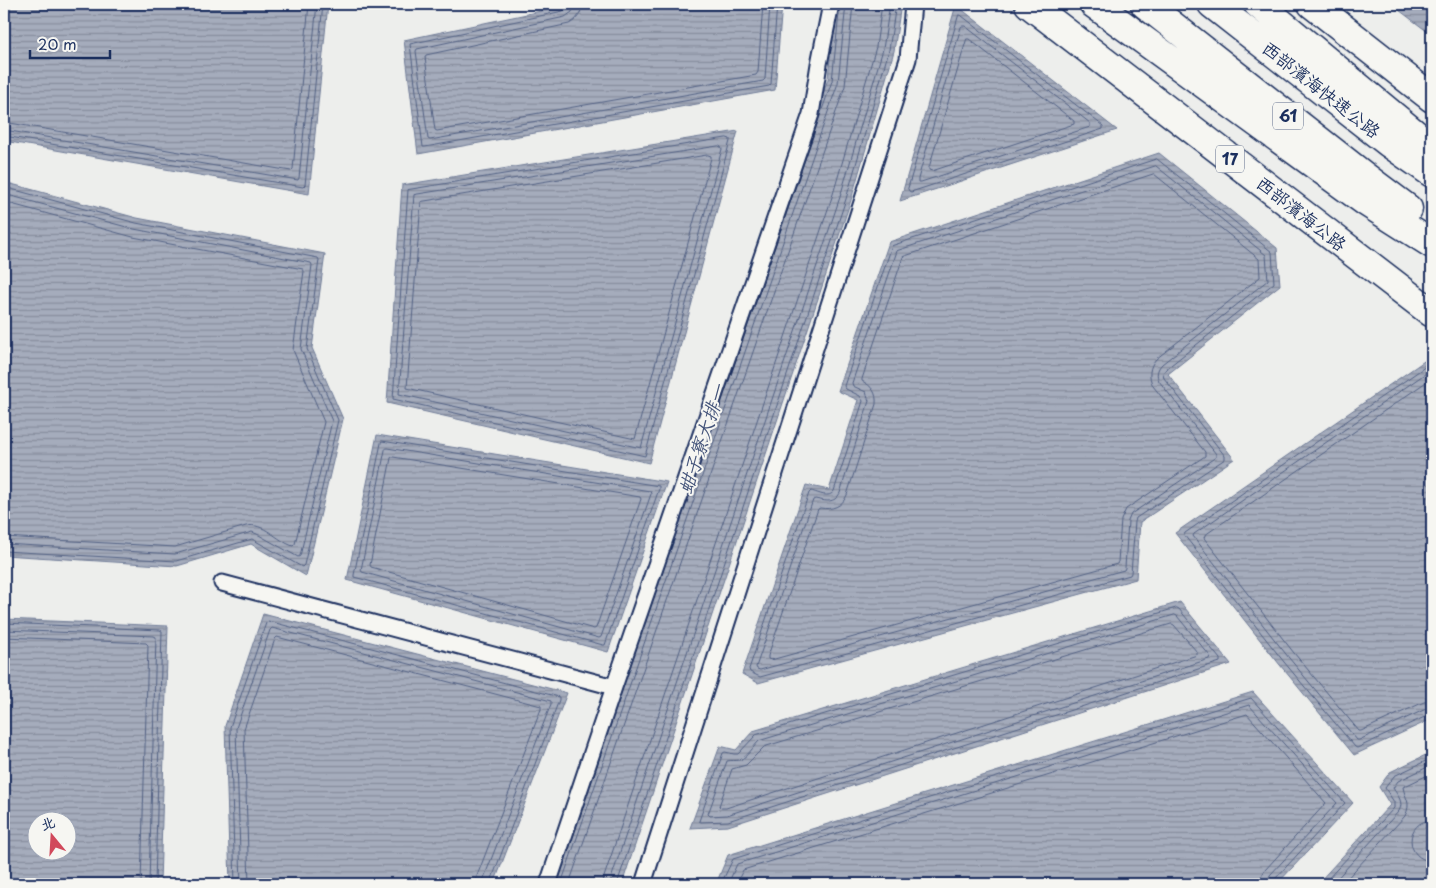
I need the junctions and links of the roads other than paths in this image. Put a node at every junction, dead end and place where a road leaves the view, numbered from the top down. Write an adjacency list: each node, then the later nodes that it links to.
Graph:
1 (831, 4): 16 (lane)
2 (913, 4): 18 (lane)
3 (1029, 4): 14 (main road, 西部濱海公路 / 17)
4 (1094, 4): 13 (main road)
5 (1145, 4): 12 (main road, 61)
6 (1212, 4): 11 (main road, 西部濱海快速公路 / 61)
7 (1258, 4): 10 (main road)
8 (1312, 4): 9 (main road)
9 (1432, 98)
10 (1432, 148)
11 (1432, 173)
12 (1432, 226)
13 (1432, 244)
14 (1432, 313)
15 (222, 583): 16 (lane)
16 (614, 687): 17 (lane)
17 (548, 884)
18 (644, 884)

